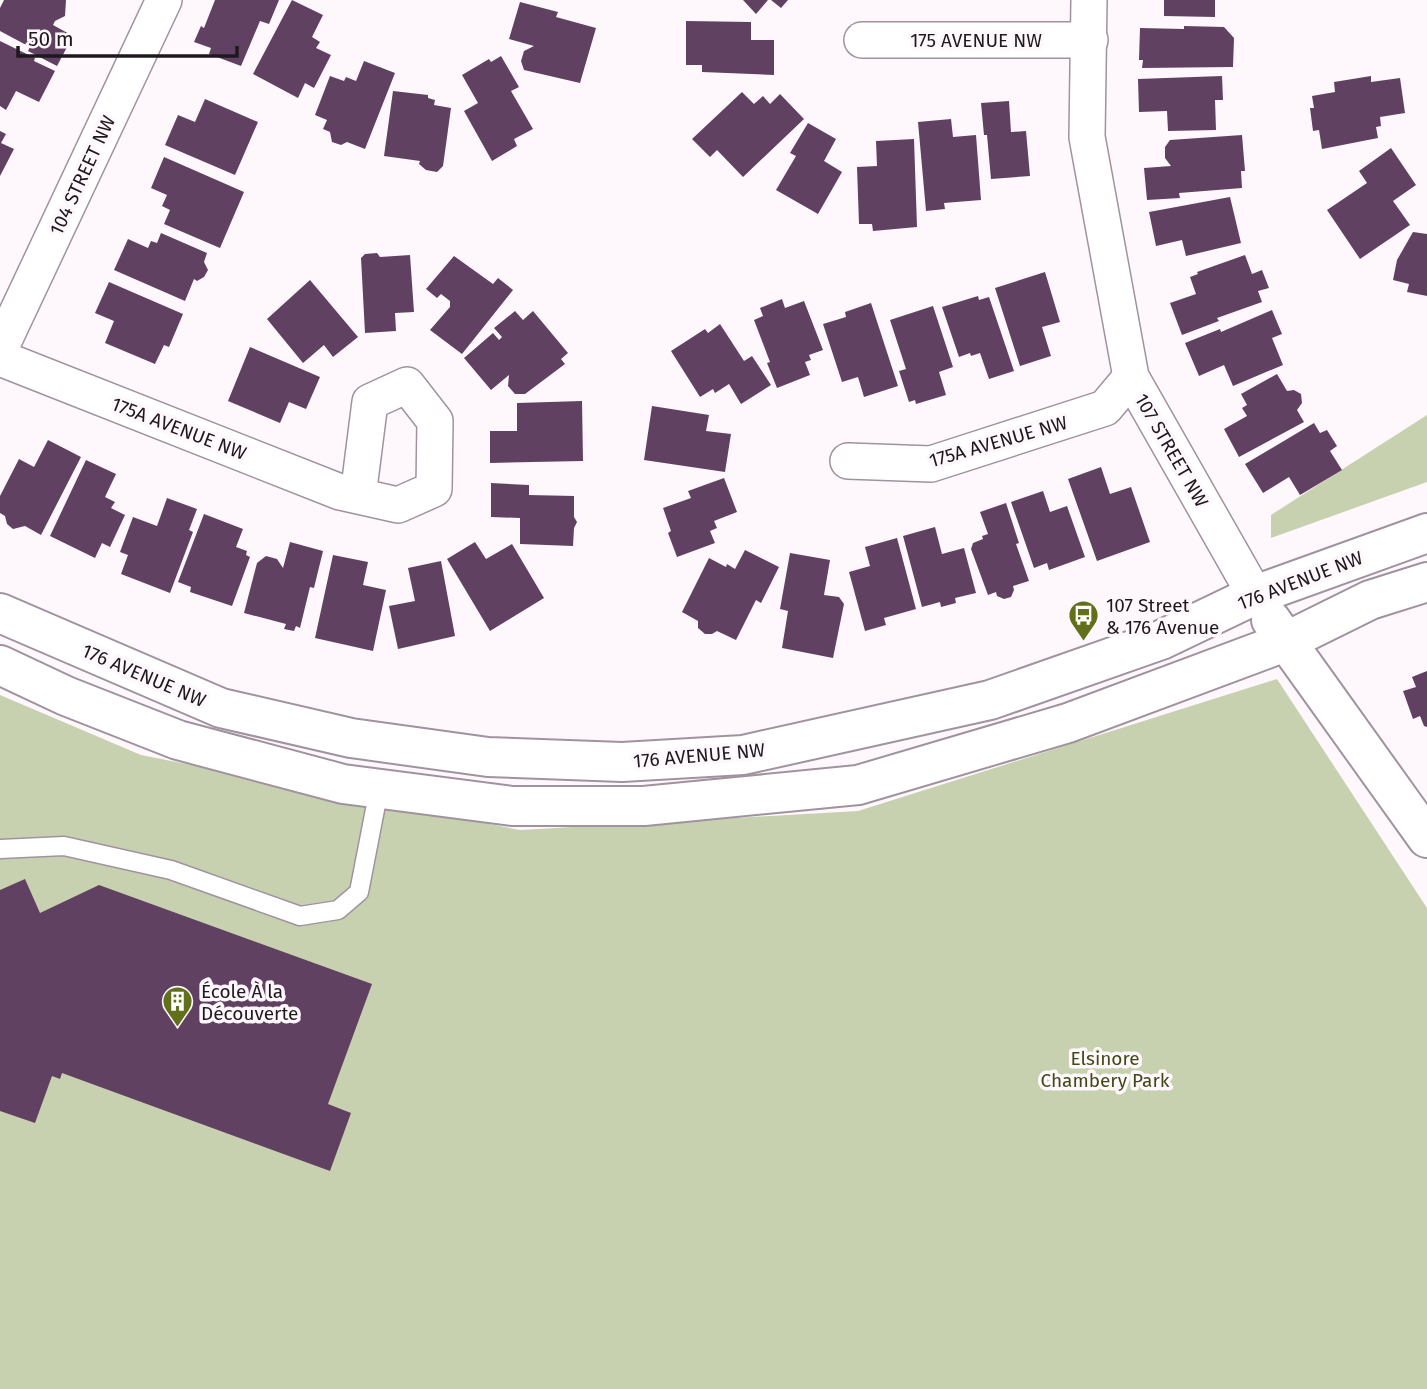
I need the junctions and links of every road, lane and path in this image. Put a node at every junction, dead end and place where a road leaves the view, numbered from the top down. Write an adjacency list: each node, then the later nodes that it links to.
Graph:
1 (164, 0): 5 (street, 104 STREET NW)
2 (1089, 0): 4 (street, 107 STREET NW)
3 (862, 40): 4 (street, 175 AVENUE NW)
4 (1090, 40): 7 (street, 107 STREET NW)
5 (0, 349)
6 (0, 358): 9 (street, 175A AVENUE NW)
7 (1131, 377): 8 (street, 175A AVENUE NW); 12 (street, 107 STREET NW)
8 (848, 461)
9 (358, 496)
10 (1427, 533): 12 (street, 176 AVENUE NW)
11 (1427, 582): 14 (street)
12 (1255, 595): 13 (street, 176 AVENUE NW); 14 (street, 107 STREET NW)
13 (0, 613)
14 (1285, 642): 16 (street); 17 (street, 107 STREET NW)
15 (0, 665): 16 (street)
16 (379, 789): 18 (lane)
17 (1427, 838)
18 (0, 849)

